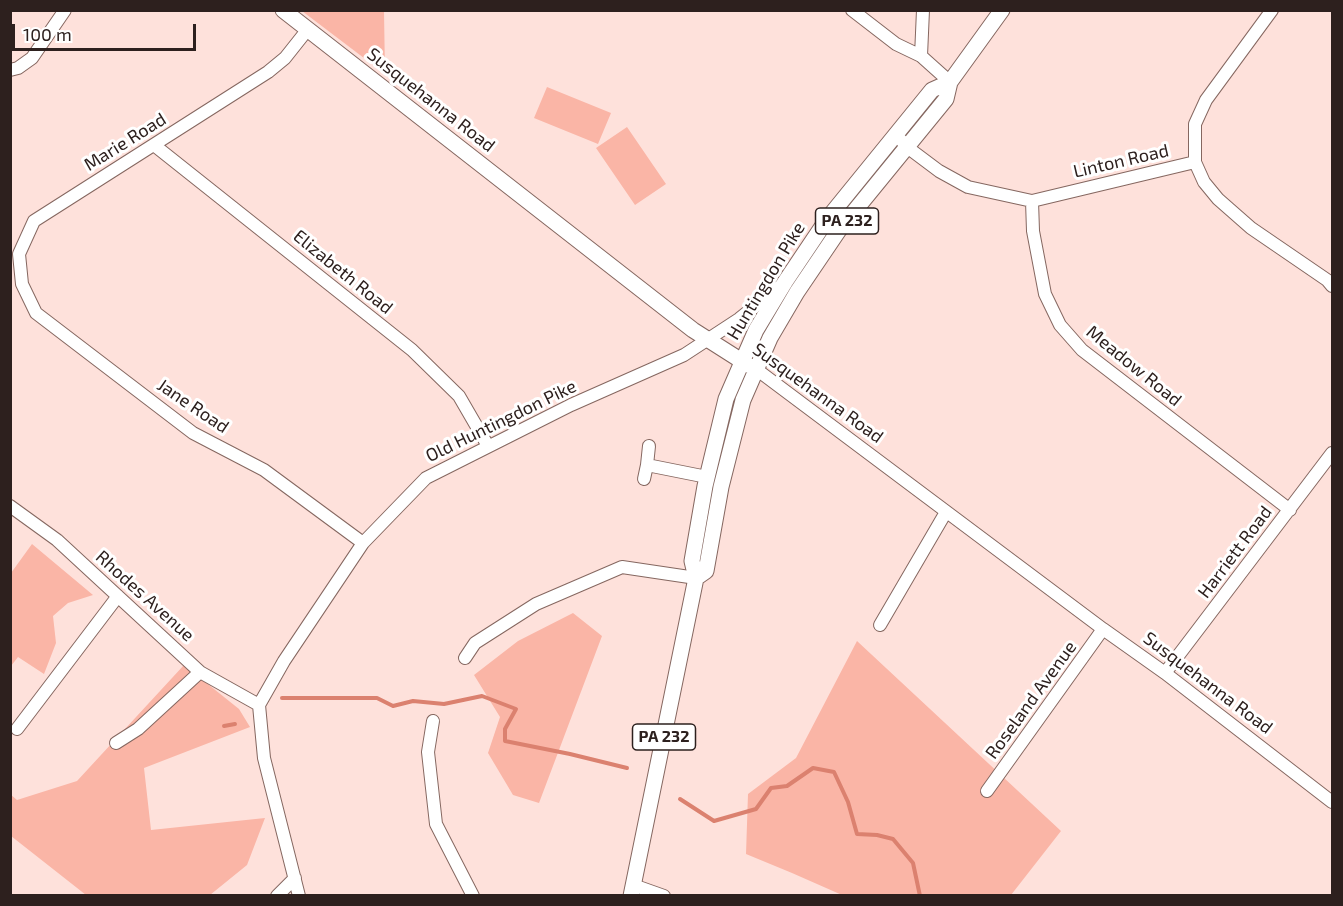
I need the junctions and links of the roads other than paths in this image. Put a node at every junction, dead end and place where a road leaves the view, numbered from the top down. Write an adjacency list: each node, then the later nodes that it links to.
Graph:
1 (65, 10): 9 (street)
2 (283, 10): 7 (main road, Susquehanna Road)
3 (852, 10): 8 (street)
4 (923, 10): 8 (street)
5 (1002, 10): 10 (main road, Huntingdon Pike / PA 232)
6 (1272, 10): 14 (street)
7 (308, 28): 12 (street, Marie Road); 19 (main road, Susquehanna Road)
8 (921, 56): 10 (street)
9 (10, 70)
10 (950, 82): 11 (main road, Huntingdon Pike / PA 232); 13 (main road, Huntingdon Pike / PA 232)
11 (897, 134): 13 (street, Linton Road); 17 (main road, Huntingdon Pike / PA 232)
12 (154, 145): 18 (street, Marie Road); 22 (street, Elizabeth Road)
13 (907, 147): 15 (street, Linton Road); 21 (main road, Huntingdon Pike / PA 232)
14 (1195, 162): 15 (street, Linton Road); 16 (street, Linton Road)
15 (1032, 201): 29 (street, Meadow Road)
16 (1330, 279)
17 (785, 282): 19 (street, Old Huntingdon Pike); 20 (main road, Huntingdon Pike / PA 232)
18 (36, 313): 31 (street, Jane Road)
19 (707, 340): 20 (main road, Susquehanna Road); 22 (street, Old Huntingdon Pike)
20 (741, 361): 21 (main road, Susquehanna Road); 26 (main road, Huntingdon Pike / PA 232)
21 (756, 369): 30 (street, Susquehanna Road); 32 (main road, Huntingdon Pike / PA 232)
22 (488, 446): 31 (street, Old Huntingdon Pike)
23 (649, 446): 25 (street)
24 (1332, 453): 29 (street, Harriett Road)
25 (647, 465): 26 (street); 27 (street)
26 (707, 477): 32 (main road, Huntingdon Pike / PA 232)
27 (644, 479)
28 (10, 506): 33 (street, Rhodes Avenue)
29 (1290, 510): 38 (street, Harriett Road)
30 (946, 512): 34 (street); 35 (street, Susquehanna Road)
31 (363, 543): 39 (street, Old Huntingdon Pike)
32 (696, 578): 36 (street); 46 (main road, Huntingdon Pike / PA 232)
33 (118, 597): 37 (street, Rhodes Avenue); 41 (street)
34 (880, 625)
35 (1103, 629): 38 (street, Susquehanna Road); 43 (street, Roseland Avenue)
36 (465, 658)
37 (200, 672): 39 (street, Rhodes Avenue); 42 (street)
38 (1165, 673): 44 (street, Susquehanna Road)
39 (259, 705): 45 (street)
40 (433, 721): 49 (street)
41 (17, 729)
42 (116, 743)
43 (987, 791)
44 (1332, 802)
45 (295, 878): 47 (street); 48 (street)
46 (632, 890): 50 (street)
47 (277, 896)
48 (299, 896)
49 (473, 896)
50 (664, 896)

